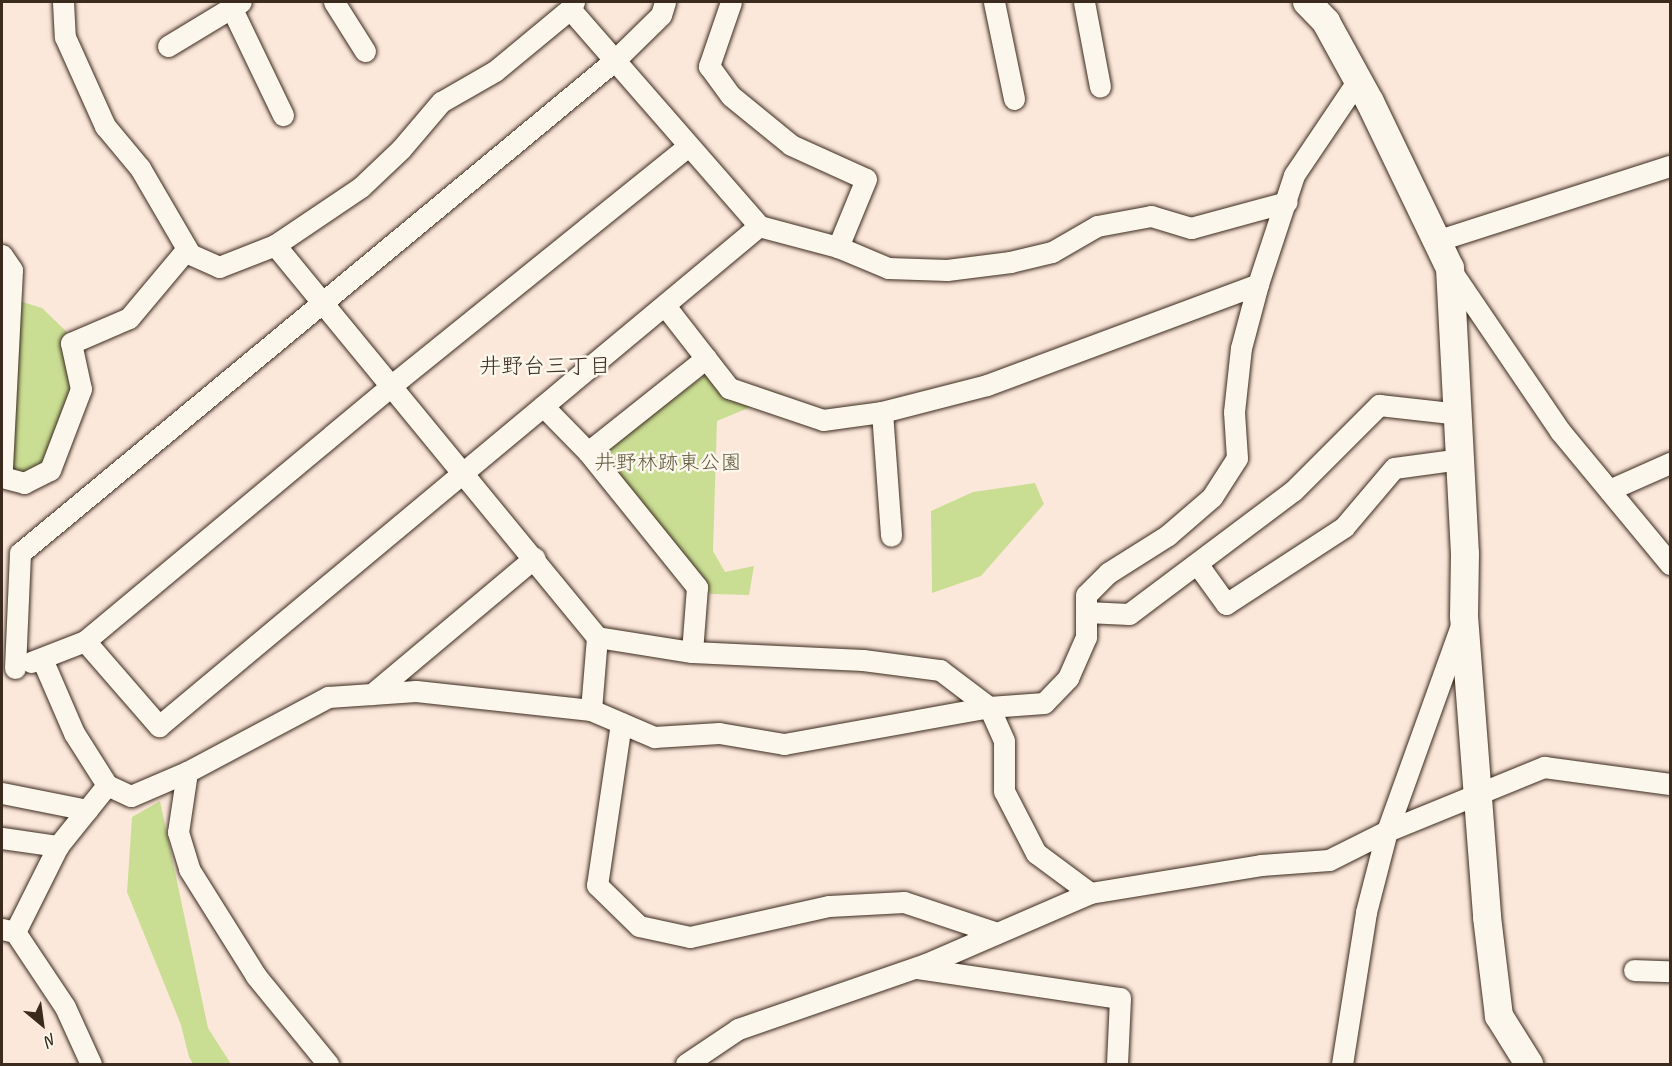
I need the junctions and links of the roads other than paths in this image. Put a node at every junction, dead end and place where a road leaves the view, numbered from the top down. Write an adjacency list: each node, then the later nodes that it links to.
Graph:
1 (63, 2): 24 (street)
2 (334, 2): 11 (street)
3 (665, 2): 12 (street)
4 (731, 2): 23 (street)
5 (994, 2): 15 (street)
6 (1084, 2): 14 (street)
7 (1307, 2): 13 (street)
8 (236, 4): 10 (street); 16 (street)
9 (572, 5): 12 (street); 22 (street)
10 (168, 46)
11 (365, 51)
12 (615, 60): 17 (street); 28 (street)
13 (1358, 80): 19 (street); 21 (street)
14 (1100, 87)
15 (1014, 99)
16 (283, 115)
17 (688, 146): 20 (street); 31 (street)
18 (1671, 166): 21 (street)
19 (1287, 202): 23 (street); 27 (street)
20 (759, 226): 23 (street); 29 (street)
21 (1439, 240): 26 (street)
22 (275, 245): 24 (street); 28 (street)
23 (838, 247)
24 (187, 249): 40 (street)
25 (2, 255): 38 (street)
26 (1450, 268): 34 (street); 41 (street)
27 (1258, 284): 33 (street); 46 (street)
28 (322, 302): 31 (street); 52 (street)
29 (666, 307): 30 (street); 32 (street)
30 (706, 358): 33 (street); 35 (street)
31 (392, 385): 39 (street); 49 (street)
32 (543, 406): 35 (street); 39 (street)
33 (882, 411): 42 (street)
34 (1459, 414): 36 (street); 45 (street)
35 (588, 452): 50 (street)
36 (1461, 459): 45 (street); 47 (street)
37 (1671, 463): 41 (street)
38 (2, 469)
39 (465, 472): 43 (street); 49 (street)
40 (2, 477)
41 (1609, 490): 44 (street)
42 (891, 536)
43 (534, 558): 48 (street); 53 (street)
44 (1671, 564)
45 (1198, 565): 46 (street)
46 (1086, 612): 54 (street)
47 (1464, 616): 60 (street); 63 (street)
48 (597, 637): 50 (street); 55 (street)
49 (86, 641): 51 (street)
50 (692, 652): 54 (street)
51 (42, 659): 52 (street); 59 (street)
52 (8, 668)
53 (372, 694): 55 (street); 57 (street)
54 (988, 707): 56 (street); 66 (street)
55 (591, 710): 56 (street)
56 (621, 723): 68 (street)
57 (187, 772): 59 (street); 74 (street)
58 (1671, 784): 60 (street)
59 (107, 785): 62 (street)
60 (1479, 792): 63 (street); 77 (street)
61 (2, 793): 62 (street)
62 (87, 810): 65 (street)
63 (1387, 831): 66 (street); 72 (street)
64 (2, 838): 65 (street)
65 (58, 846): 67 (street)
66 (1090, 893): 68 (street)
67 (8, 931): 73 (street)
68 (997, 933): 69 (street)
69 (909, 967): 75 (street); 76 (street)
70 (1634, 970): 71 (street)
71 (1671, 971)
72 (1346, 1062)
73 (91, 1065)
74 (328, 1065)
75 (686, 1065)
76 (1117, 1065)
77 (1529, 1065)

